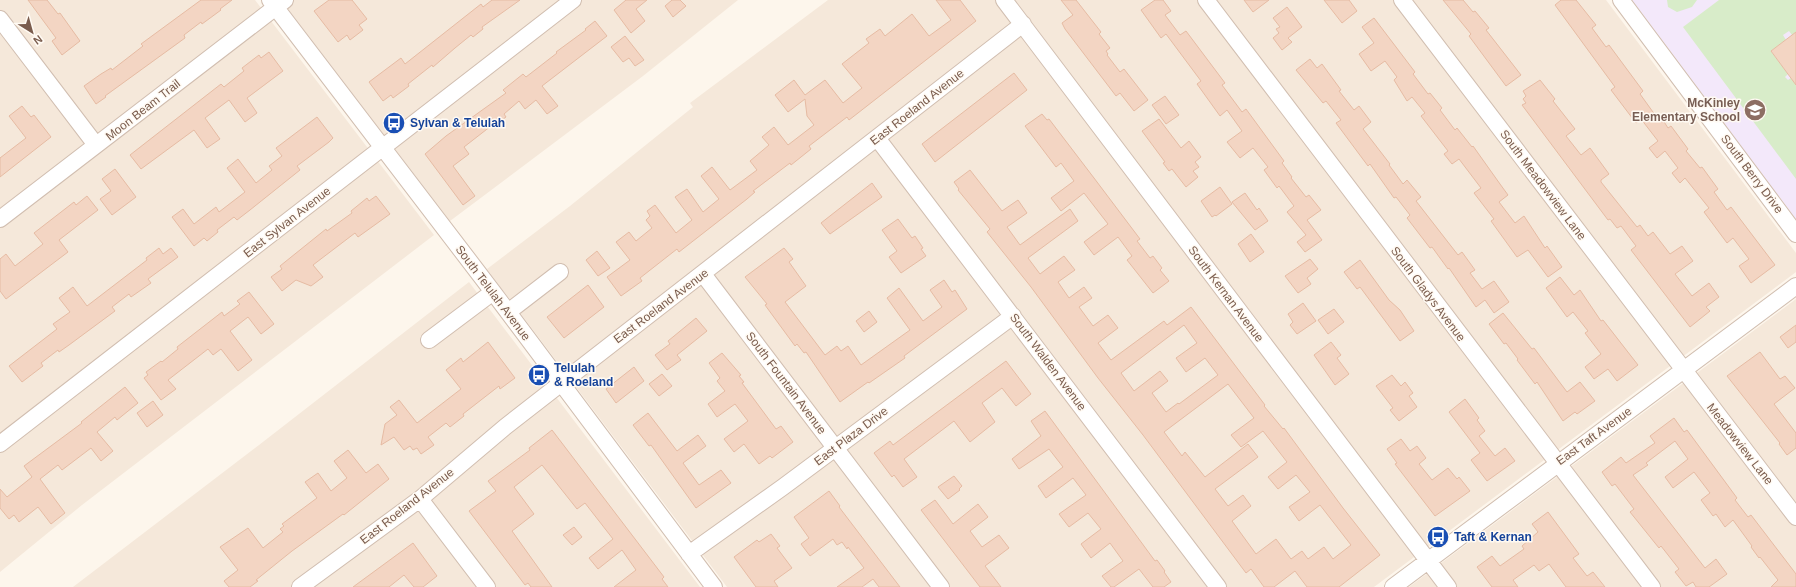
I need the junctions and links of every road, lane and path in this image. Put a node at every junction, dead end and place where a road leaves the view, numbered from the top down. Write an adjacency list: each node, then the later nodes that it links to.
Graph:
1 (573, 0): 11 (street, East Sylvan Avenue)
2 (1004, 0): 8 (street, South Kernan Avenue)
3 (1206, 0): 25 (street, South Gladys Avenue)
4 (1402, 0): 21 (street, South Meadowview Lane)
5 (1621, 0): 13 (street, South Berry Drive)
6 (276, 2): 10 (street, Moon Beam Trail); 11 (street, South Telulah Avenue)
7 (0, 19): 10 (street)
8 (1023, 24): 9 (street, East Roeland Avenue); 29 (street, South Kernan Avenue)
9 (877, 138): 15 (street, East Roeland Avenue); 19 (street, South Walden Avenue)
10 (96, 145): 12 (street, Moon Beam Trail)
11 (382, 148): 17 (street, South Telulah Avenue); 23 (street, East Sylvan Avenue)
12 (0, 219)
13 (1796, 234)
14 (560, 272): 18 (street)
15 (703, 274): 22 (street, East Roeland Avenue); 24 (street, South Fountain Avenue)
16 (1796, 286): 21 (street, East Taft Avenue)
17 (493, 292): 18 (street, South Telulah Avenue); 20 (street)
18 (508, 312): 22 (street, South Telulah Avenue)
19 (1013, 316): 24 (street, East Plaza Drive); 34 (street, South Walden Avenue)
20 (429, 340)
21 (1684, 370): 25 (street, East Taft Avenue); 27 (street, Meadowview Lane)
22 (562, 383): 26 (street, East Roeland Avenue); 28 (street, South Telulah Avenue)
23 (0, 444)
24 (835, 448): 28 (street, East Plaza Drive); 33 (street, South Fountain Avenue)
25 (1558, 463): 29 (street, East Taft Avenue); 37 (street, South Gladys Avenue)
26 (420, 499): 30 (street, East Roeland Avenue); 31 (street)
27 (1796, 517)
28 (689, 554): 32 (street, South Telulah Avenue)
29 (1428, 561): 35 (street, East Taft Avenue); 36 (street, South Kernan Avenue)
30 (300, 587)
31 (487, 587)
32 (714, 587)
33 (941, 587)
34 (1218, 587)
35 (1393, 587)
36 (1448, 587)
37 (1652, 587)

